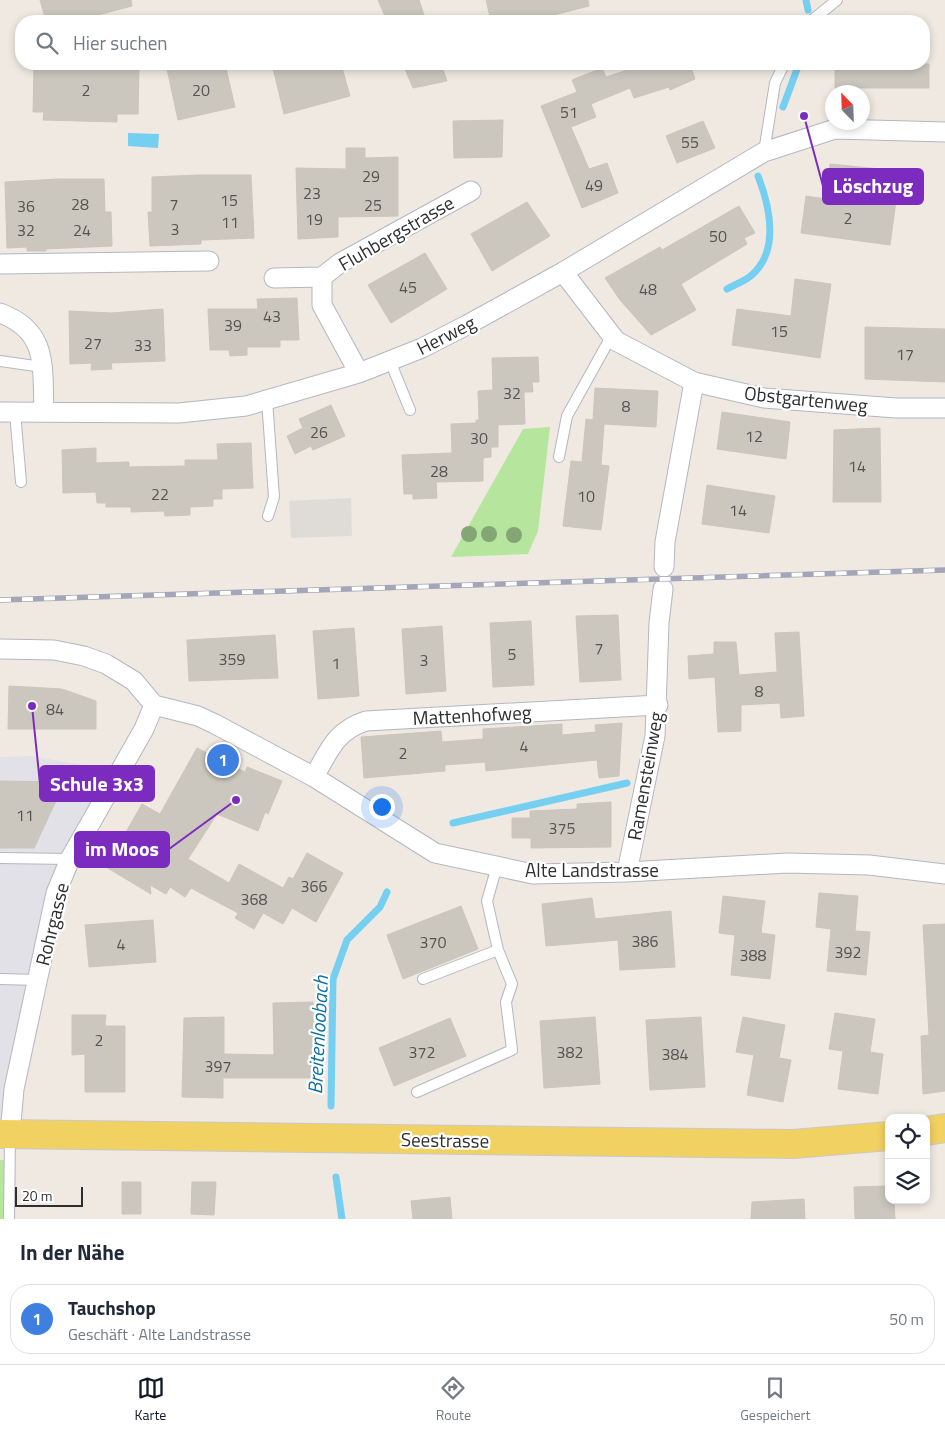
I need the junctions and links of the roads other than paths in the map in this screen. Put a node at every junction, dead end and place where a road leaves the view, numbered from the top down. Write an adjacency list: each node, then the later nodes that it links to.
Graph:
1 (838, 0): 2 (lane)
2 (818, 15)
3 (781, 70): 5 (lane)
4 (945, 132): 5 (street, Herweg)
5 (764, 152): 9 (street, Herweg)
6 (471, 191): 10 (street, Fluhbergstrasse)
7 (209, 262): 8 (street)
8 (0, 264)
9 (563, 272): 13 (street, Obstgartenweg); 15 (street, Herweg)
10 (322, 277): 11 (street, Fluhbergstrasse); 17 (street, Fluhbergstrasse)
11 (274, 278)
12 (0, 313): 16 (street)
13 (612, 335): 18 (street, Obstgartenweg); 24 (lane)
14 (0, 361): 16 (lane)
15 (390, 361): 17 (street, Herweg); 21 (lane)
16 (42, 367): 22 (street)
17 (360, 373): 19 (street, Herweg)
18 (694, 382): 20 (street, Obstgartenweg); 27 (street)
19 (267, 400): 22 (street, Herweg); 26 (lane)
20 (945, 408)
21 (410, 410)
22 (44, 411): 23 (street, Herweg)
23 (8, 412): 25 (lane)
24 (559, 457)
25 (21, 482)
26 (268, 516)
27 (664, 567)
28 (663, 589): 31 (street, Ramensteinweg)
29 (0, 647): 30 (street)
30 (154, 705): 32 (street, Alte Landstrasse); 34 (street, Rohrgasse)
31 (658, 705): 32 (street, Mattenhofweg); 36 (street, Ramensteinweg)
32 (314, 777): 35 (street, Alte Landstrasse)
33 (0, 858): 34 (lane)
34 (70, 859): 41 (street, Rohrgasse)
35 (497, 866): 36 (street, Alte Landstrasse); 38 (lane)
36 (627, 872): 37 (street, Alte Landstrasse)
37 (945, 874)
38 (498, 950): 40 (lane); 42 (lane)
39 (0, 979): 41 (lane)
40 (422, 979)
41 (38, 980): 45 (street, Rohrgasse)
42 (416, 1092)
43 (945, 1128): 44 (main road)
44 (930, 1131)
45 (5, 1134): 46 (main road, Seestrasse); 47 (lane)
46 (885, 1136)
47 (9, 1219)

